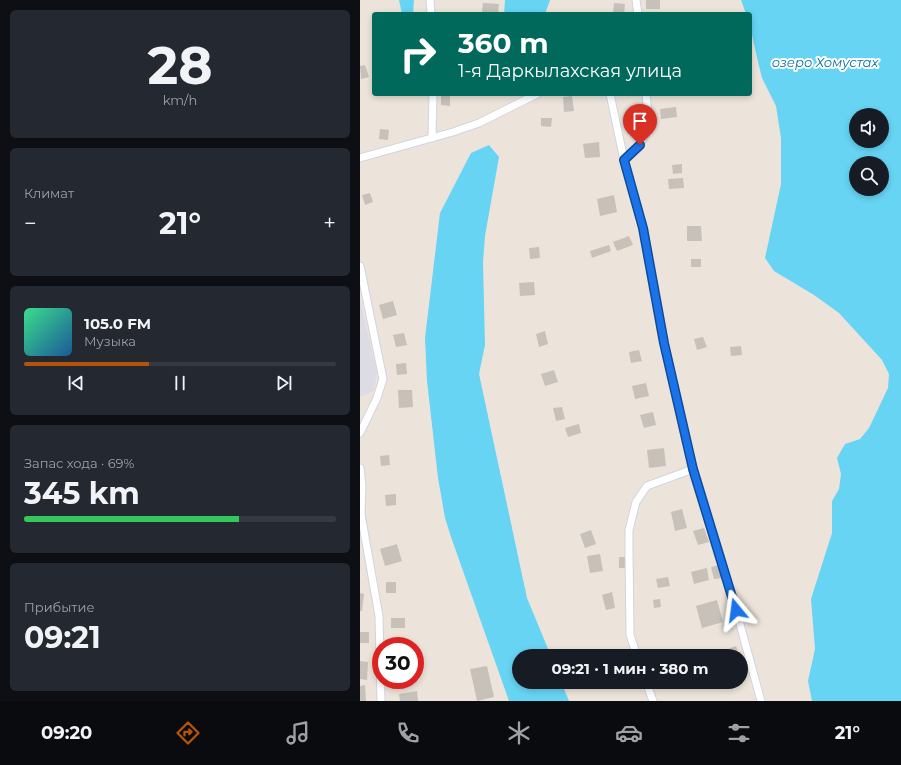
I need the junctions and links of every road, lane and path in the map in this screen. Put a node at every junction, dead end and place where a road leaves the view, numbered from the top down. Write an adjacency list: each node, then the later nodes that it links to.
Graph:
1 (430, 0): 3 (street)
2 (636, 0): 4 (street)
3 (431, 12)
4 (638, 12)
5 (433, 96): 9 (street)
6 (533, 96): 9 (street)
7 (610, 96): 11 (street)
8 (646, 96): 11 (street)
9 (432, 138): 10 (street)
10 (360, 158)
11 (624, 160): 15 (street)
12 (360, 266): 13 (street)
13 (360, 433)
14 (360, 468): 18 (street)
15 (693, 469): 16 (street); 20 (street)
16 (635, 649)
17 (649, 689): 19 (street)
18 (381, 701)
19 (653, 701)
20 (761, 701)

